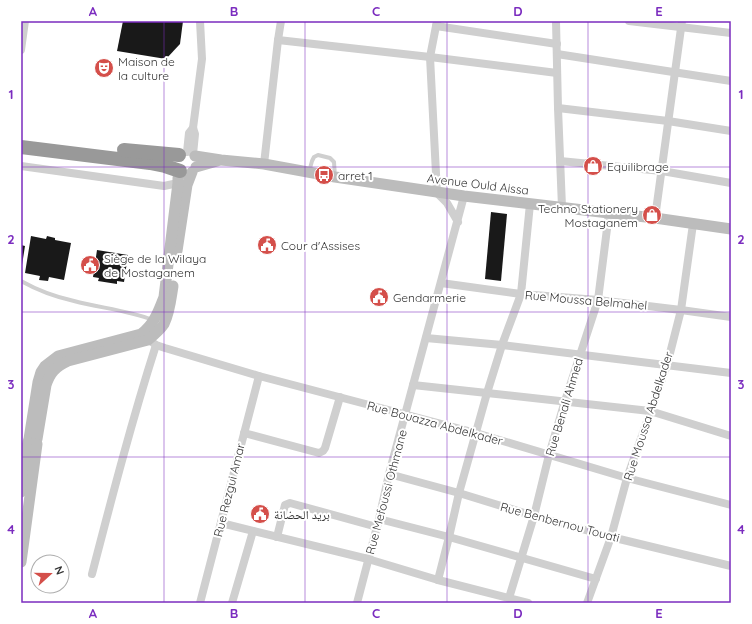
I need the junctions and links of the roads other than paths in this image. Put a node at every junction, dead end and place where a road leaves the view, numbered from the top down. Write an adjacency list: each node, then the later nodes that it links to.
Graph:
1 (25, 21): 11 (street)
2 (200, 21): 24 (street)
3 (281, 21): 9 (street)
4 (556, 21): 10 (street)
5 (629, 21): 7 (street)
6 (437, 24): 10 (street); 13 (street)
7 (682, 24): 8 (street); 14 (street)
8 (731, 33)
9 (278, 40): 13 (street); 23 (street)
10 (557, 44): 12 (street)
11 (21, 50)
12 (557, 54): 14 (street); 15 (street)
13 (430, 57): 15 (street); 30 (street)
14 (676, 72): 16 (street); 18 (street)
15 (557, 73): 17 (street)
16 (731, 81)
17 (558, 108): 18 (street); 22 (street)
18 (668, 121): 19 (street); 26 (street)
19 (731, 131)
20 (21, 139): 24 (highway)
21 (21, 148): 24 (highway)
22 (560, 160): 26 (street); 33 (street)
23 (264, 164): 24 (main road, Avenue Ould Aissa); 27 (main road, Avenue Ould Aissa)
24 (187, 165): 25 (street); 45 (main road); 45 (main road)
25 (21, 166)
26 (662, 171): 29 (street); 35 (street)
27 (309, 172): 28 (main road, Avenue Ould Aissa); 28 (lane)
28 (335, 177): 30 (main road, Avenue Ould Aissa)
29 (731, 183)
30 (437, 192): 31 (main road, Avenue Ould Aissa); 36 (street)
31 (464, 196): 32 (main road, Avenue Ould Aissa); 36 (street, Rue Mefoussi Othmane)
32 (530, 204): 33 (main road, Avenue Ould Aissa); 41 (street)
33 (562, 207): 34 (main road, Avenue Ould Aissa)
34 (609, 213): 35 (main road, Avenue Ould Aissa); 42 (street, Rue Benali Ahmed)
35 (655, 218): 37 (main road, Avenue Ould Aissa)
36 (458, 222): 40 (street, Rue Mefoussi Othmane)
37 (693, 224): 38 (main road, Avenue Ould Aissa); 43 (street, Rue Moussa Abdelkader)
38 (731, 230)
39 (21, 281): 45 (lane)
40 (441, 284): 41 (street, Rue Moussa Belmahel); 46 (street, Rue Mefoussi Othmane)
41 (521, 294): 42 (street, Rue Moussa Belmahel); 48 (street)
42 (598, 300): 43 (street, Rue Moussa Belmahel); 49 (street, Rue Benali Ahmed)
43 (681, 310): 44 (street, Rue Moussa Belmahel); 50 (street, Rue Moussa Abdelkader)
44 (731, 317)
45 (159, 322): 47 (main road)
46 (426, 338): 48 (street); 53 (street, Rue Mefoussi Othmane)
47 (149, 339): 52 (street, Rue Bouazza Abdelkader); 62 (main road); 80 (street)
48 (502, 345): 49 (street); 54 (street)
49 (580, 355): 50 (street); 56 (street, Rue Benali Ahmed)
50 (667, 365): 51 (street); 57 (street, Rue Moussa Abdelkader)
51 (731, 373)
52 (259, 376): 55 (street, Rue Bouazza Abdelkader); 59 (street, Rue Rezgui Amar)
53 (413, 386): 54 (street); 58 (street, Rue Mefoussi Othmane)
54 (487, 393): 56 (street); 60 (street)
55 (340, 397): 58 (street, Rue Bouazza Abdelkader); 59 (street)
56 (565, 401): 57 (street); 63 (street, Rue Benali Ahmed)
57 (650, 411): 61 (street); 65 (street, Rue Moussa Abdelkader)
58 (406, 415): 60 (street, Rue Bouazza Abdelkader); 64 (street, Rue Mefoussi Othmane)
59 (244, 433): 70 (street, Rue Rezgui Amar)
60 (476, 433): 63 (street, Rue Bouazza Abdelkader); 67 (street)
61 (731, 436)
62 (29, 441): 66 (main road); 78 (main road)
63 (549, 455): 65 (street, Rue Bouazza Abdelkader); 69 (street, Rue Benali Ahmed)
64 (389, 474): 67 (street, Rue Benbernou Touati); 71 (street, Rue Mefoussi Othmane)
65 (627, 478): 68 (street, Rue Bouazza Abdelkader); 74 (street, Rue Moussa Abdelkader)
66 (21, 492)
67 (458, 493): 69 (street, Rue Benbernou Touati); 75 (street)
68 (731, 505)
69 (534, 516): 74 (street, Rue Benbernou Touati); 76 (street, Rue Benali Ahmed)
70 (221, 523): 72 (street); 84 (street, Rue Rezgui Amar)
71 (378, 523): 73 (street); 75 (street); 77 (street, Rue Mefoussi Othmane)
72 (253, 531): 73 (street); 85 (street)
73 (277, 537): 77 (street)
74 (611, 537): 79 (street, Rue Benbernou Touati); 81 (street, Rue Moussa Abdelkader)
75 (449, 538): 76 (street); 82 (street)
76 (522, 558): 81 (street); 83 (street, Rue Benali Ahmed)
77 (368, 559): 82 (street); 86 (street, Rue Mefoussi Othmane)
78 (21, 562)
79 (731, 566)
80 (92, 574)
81 (596, 579): 88 (street, Rue Moussa Abdelkader)
82 (438, 580): 83 (street)
83 (508, 598): 87 (street)
84 (200, 603)
85 (232, 603)
86 (357, 603)
87 (528, 603)
88 (587, 603)

